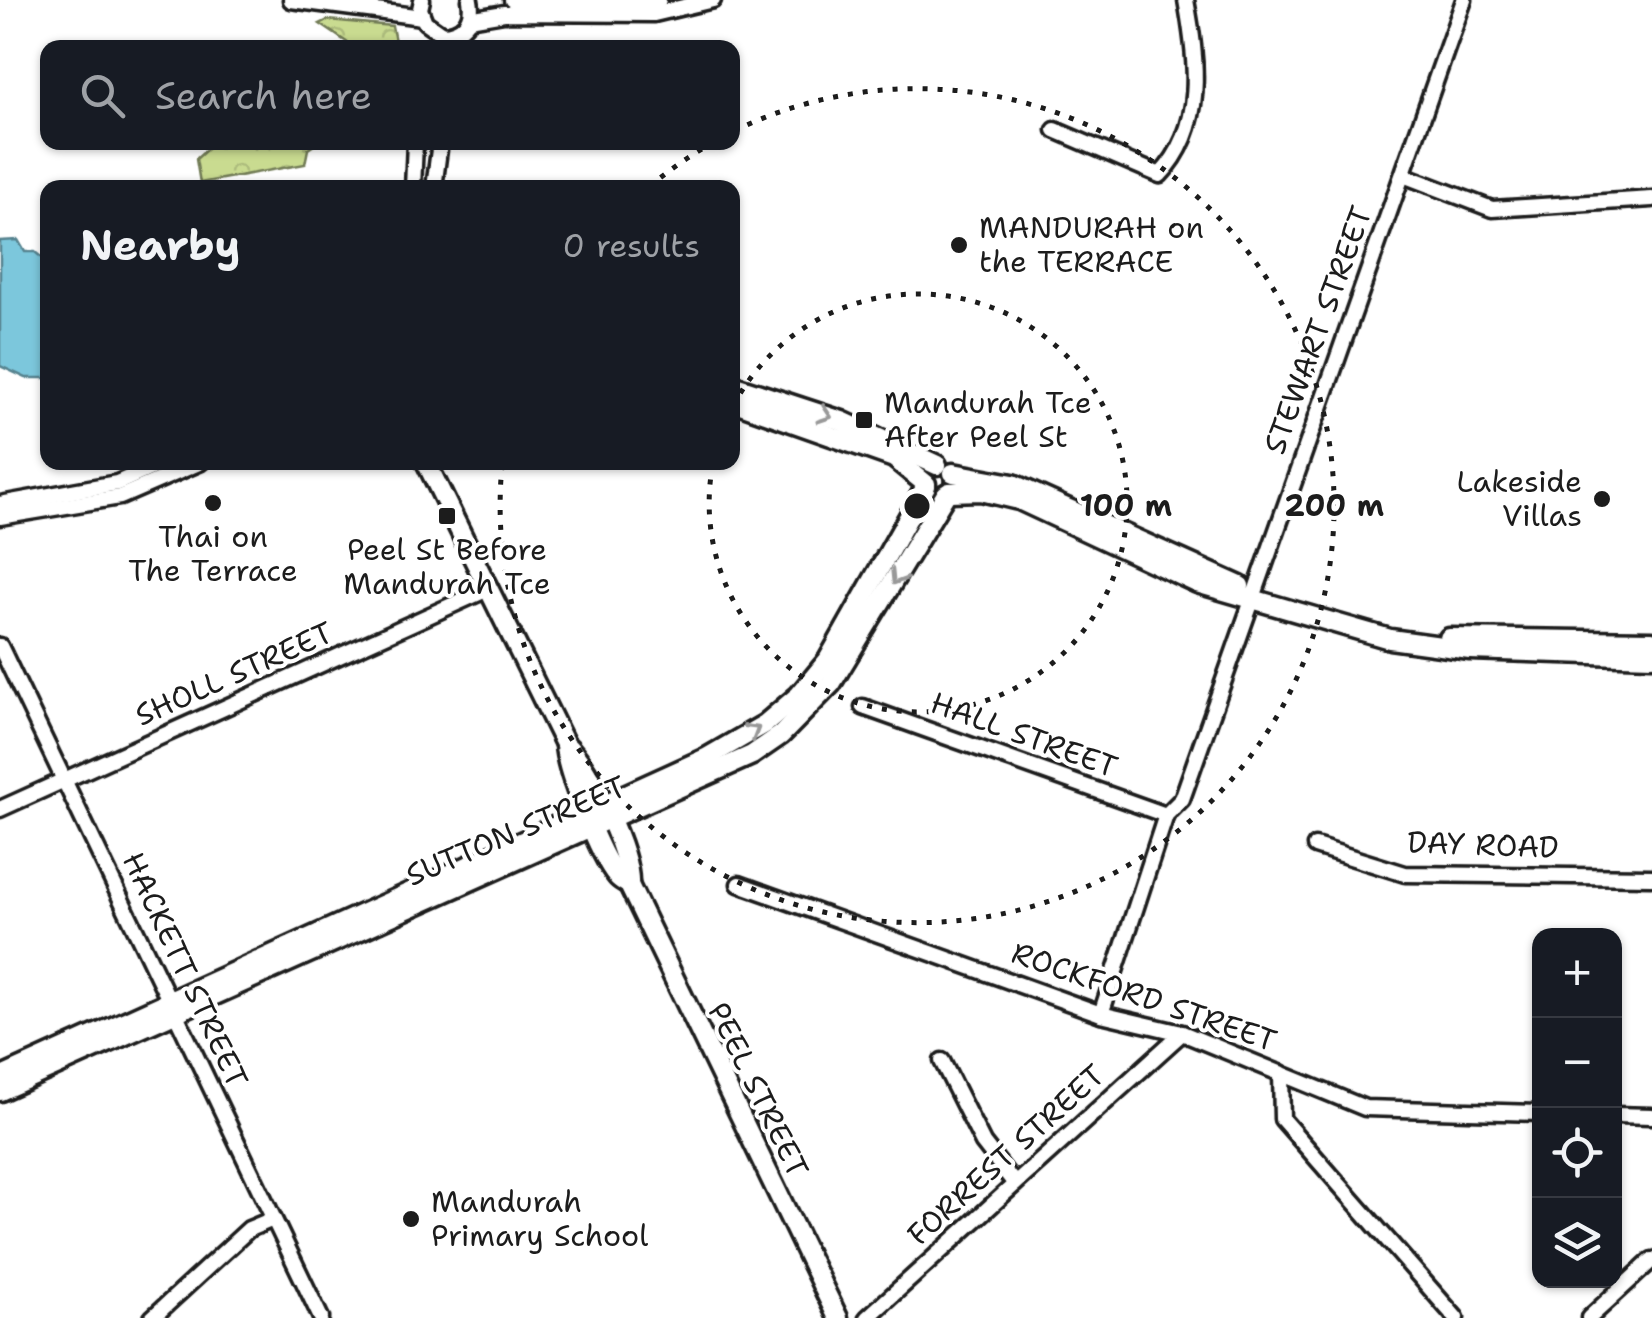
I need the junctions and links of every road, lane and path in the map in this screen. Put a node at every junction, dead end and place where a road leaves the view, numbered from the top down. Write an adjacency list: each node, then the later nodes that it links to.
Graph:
1 (291, 0): 10 (street)
2 (422, 0): 10 (street)
3 (470, 0): 9 (street)
4 (512, 0): 5 (street)
5 (659, 0)
6 (714, 0): 9 (street)
7 (1186, 0): 14 (street)
8 (1464, 0): 17 (street, STEWART STREET)
9 (469, 19): 11 (street)
10 (426, 22): 11 (street); 12 (street)
11 (457, 32): 13 (street)
12 (426, 40)
13 (452, 40)
14 (1056, 130)
15 (415, 150): 18 (street)
16 (439, 150): 19 (street)
17 (1403, 175): 20 (street); 31 (street, STEWART STREET)
18 (413, 180)
19 (435, 180)
20 (1652, 199)
21 (740, 387): 26 (main road, one-way to 26)
22 (740, 404): 27 (main road)
23 (146, 470): 28 (street)
24 (183, 470): 29 (street)
25 (433, 470): 30 (main road, PEEL STREET)
26 (946, 481): 27 (main road); 31 (main road); 36 (main road, SUTTON STREET, one-way to 36)
27 (926, 485): 36 (main road, SUTTON STREET, one-way to 27)
28 (0, 504)
29 (0, 516)
30 (490, 588): 37 (street, SHOLL STREET); 40 (main road, PEEL STREET)
31 (1251, 596): 32 (main road); 34 (main road); 39 (street, STEWART STREET)
32 (1652, 641)
33 (0, 646): 37 (street, HACKETT STREET)
34 (1652, 656)
35 (863, 707): 39 (street, HALL STREET)
36 (711, 766): 40 (main road, SUTTON STREET)
37 (64, 780): 38 (street, SHOLL STREET); 44 (street, HACKETT STREET)
38 (0, 808)
39 (1166, 814): 45 (street, STEWART STREET)
40 (598, 816): 44 (main road, SUTTON STREET); 59 (main road, PEEL STREET)
41 (1315, 846): 42 (street, DAY ROAD)
42 (1652, 877)
43 (739, 884): 45 (street, ROCKFORD STREET)
44 (172, 1008): 49 (main road, SUTTON STREET); 50 (main road, SUTTON STREET); 55 (street, HACKETT STREET)
45 (1102, 1014): 46 (street, ROCKFORD STREET)
46 (1182, 1033): 48 (street, ROCKFORD STREET); 54 (street, FORREST STREET)
47 (942, 1062): 54 (street)
48 (1281, 1072): 51 (street, ROCKFORD STREET); 61 (street)
49 (0, 1078)
50 (0, 1092)
51 (1532, 1113)
52 (1622, 1115): 53 (street)
53 (1652, 1116)
54 (1015, 1184): 60 (street, FORREST STREET)
55 (273, 1219): 57 (street); 58 (street, HACKETT STREET)
56 (1652, 1260): 62 (street)
57 (152, 1318)
58 (321, 1318)
59 (838, 1318)
60 (866, 1318)
61 (1456, 1318)
62 (1589, 1318)

